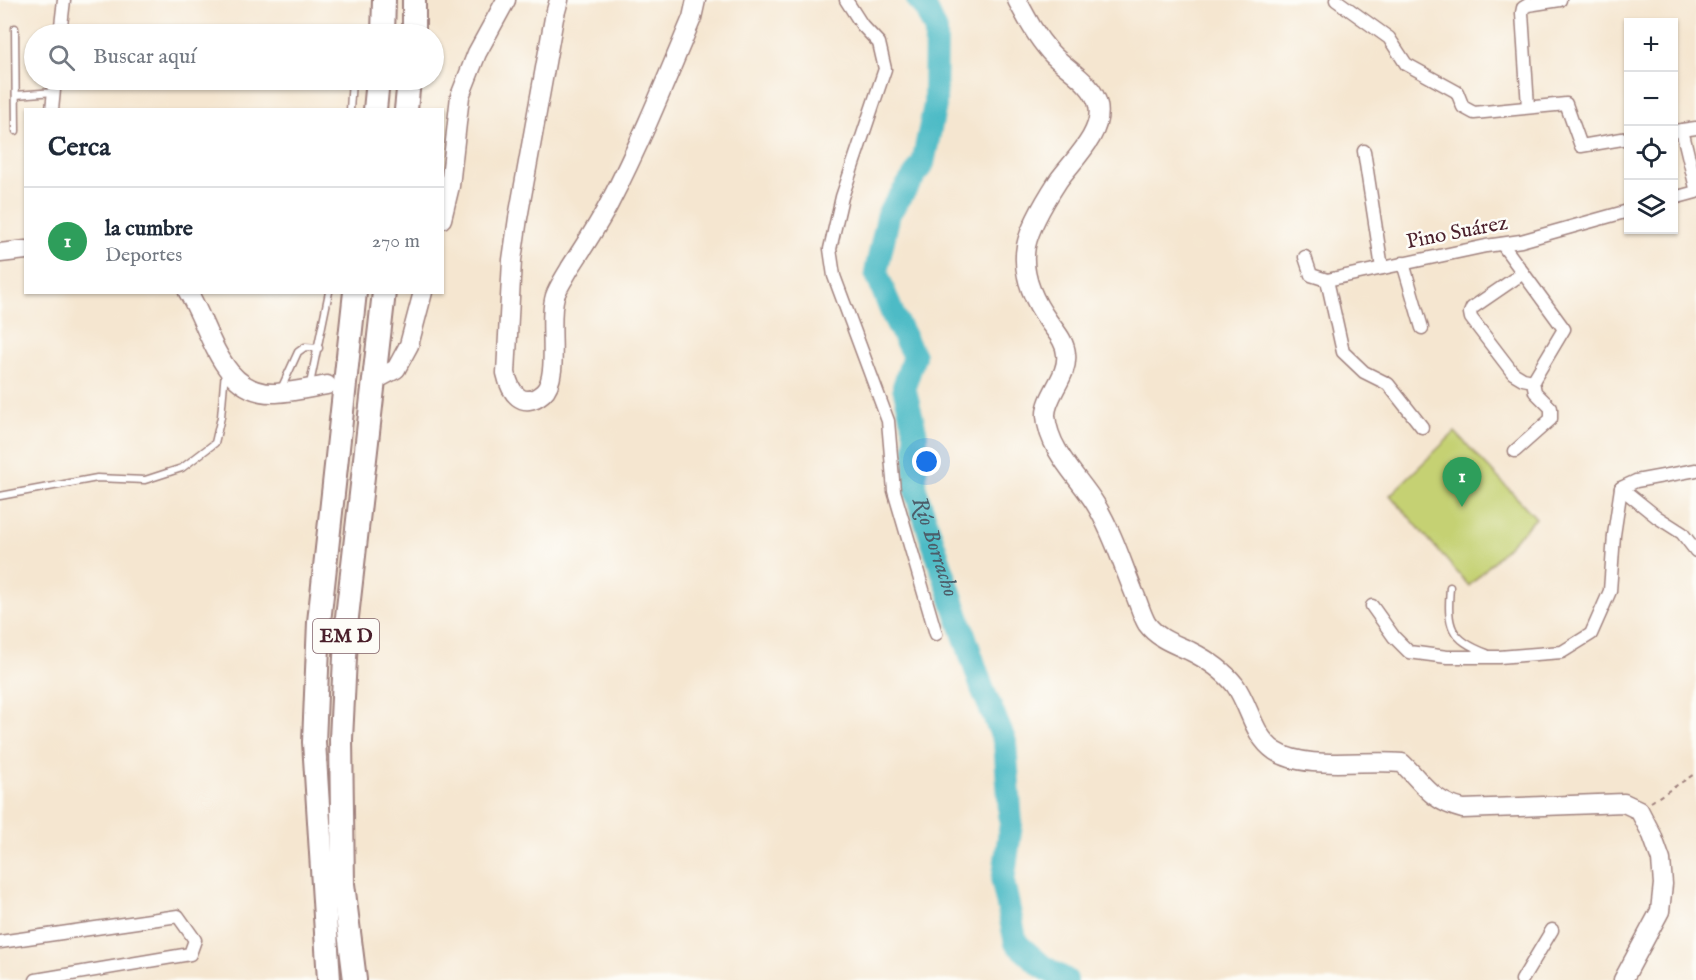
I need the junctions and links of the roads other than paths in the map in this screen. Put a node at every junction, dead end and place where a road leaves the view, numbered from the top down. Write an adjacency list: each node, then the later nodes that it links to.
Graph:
1 (64, 0): 11 (street)
2 (384, 0): 12 (highway)
3 (414, 0): 13 (highway)
4 (506, 0): 33 (main road)
5 (559, 0): 6 (main road)
6 (696, 0)
7 (846, 0): 63 (street)
8 (1017, 0): 71 (main road)
9 (1336, 0): 21 (street)
10 (1560, 0): 21 (street)
11 (61, 24)
12 (383, 24)
13 (414, 24)
14 (15, 28): 20 (lane)
15 (38, 90): 20 (lane)
16 (54, 90): 22 (street)
17 (351, 90): 23 (lane)
18 (377, 90): 24 (highway)
19 (408, 90): 25 (highway)
20 (16, 95): 27 (lane)
21 (1528, 107): 29 (street)
22 (52, 108)
23 (350, 108)
24 (375, 108)
25 (406, 108)
26 (1696, 128): 28 (street)
27 (16, 131)
28 (1678, 131): 31 (street)
29 (1624, 139)
30 (1364, 151): 40 (street)
31 (1696, 190): 32 (street)
32 (1678, 197)
33 (444, 211)
34 (1624, 212): 35 (street, Pino Suárez)
35 (1502, 244): 39 (street, Pino Suárez); 41 (street)
36 (24, 250): 37 (main road)
37 (0, 253)
38 (1305, 257): 42 (street)
39 (1403, 263): 40 (street, Pino Suárez); 48 (street)
40 (1382, 268): 42 (street, Pino Suárez)
41 (1523, 273): 52 (street); 52 (street)
42 (1327, 279): 55 (street)
43 (189, 294): 50 (main road)
44 (329, 294): 49 (lane)
45 (355, 294): 68 (highway, EM D)
46 (384, 294): 69 (highway, EM D)
47 (422, 294): 51 (main road)
48 (1422, 328)
49 (319, 348): 53 (lane); 54 (lane)
50 (225, 368): 54 (main road); 59 (lane)
51 (381, 377)
52 (1533, 381): 56 (street)
53 (318, 387): 54 (main road)
54 (279, 393)
55 (1422, 427)
56 (1515, 451)
57 (1696, 470): 58 (street)
58 (1621, 488): 60 (street); 64 (street)
59 (0, 496)
60 (1696, 551)
61 (1450, 587): 64 (lane)
62 (1372, 606): 64 (street)
63 (936, 634)
64 (1499, 657)
65 (1552, 930): 70 (street)
66 (0, 942): 67 (street)
67 (36, 980)
68 (329, 980)
69 (355, 980)
70 (1522, 980)
71 (1623, 980)

